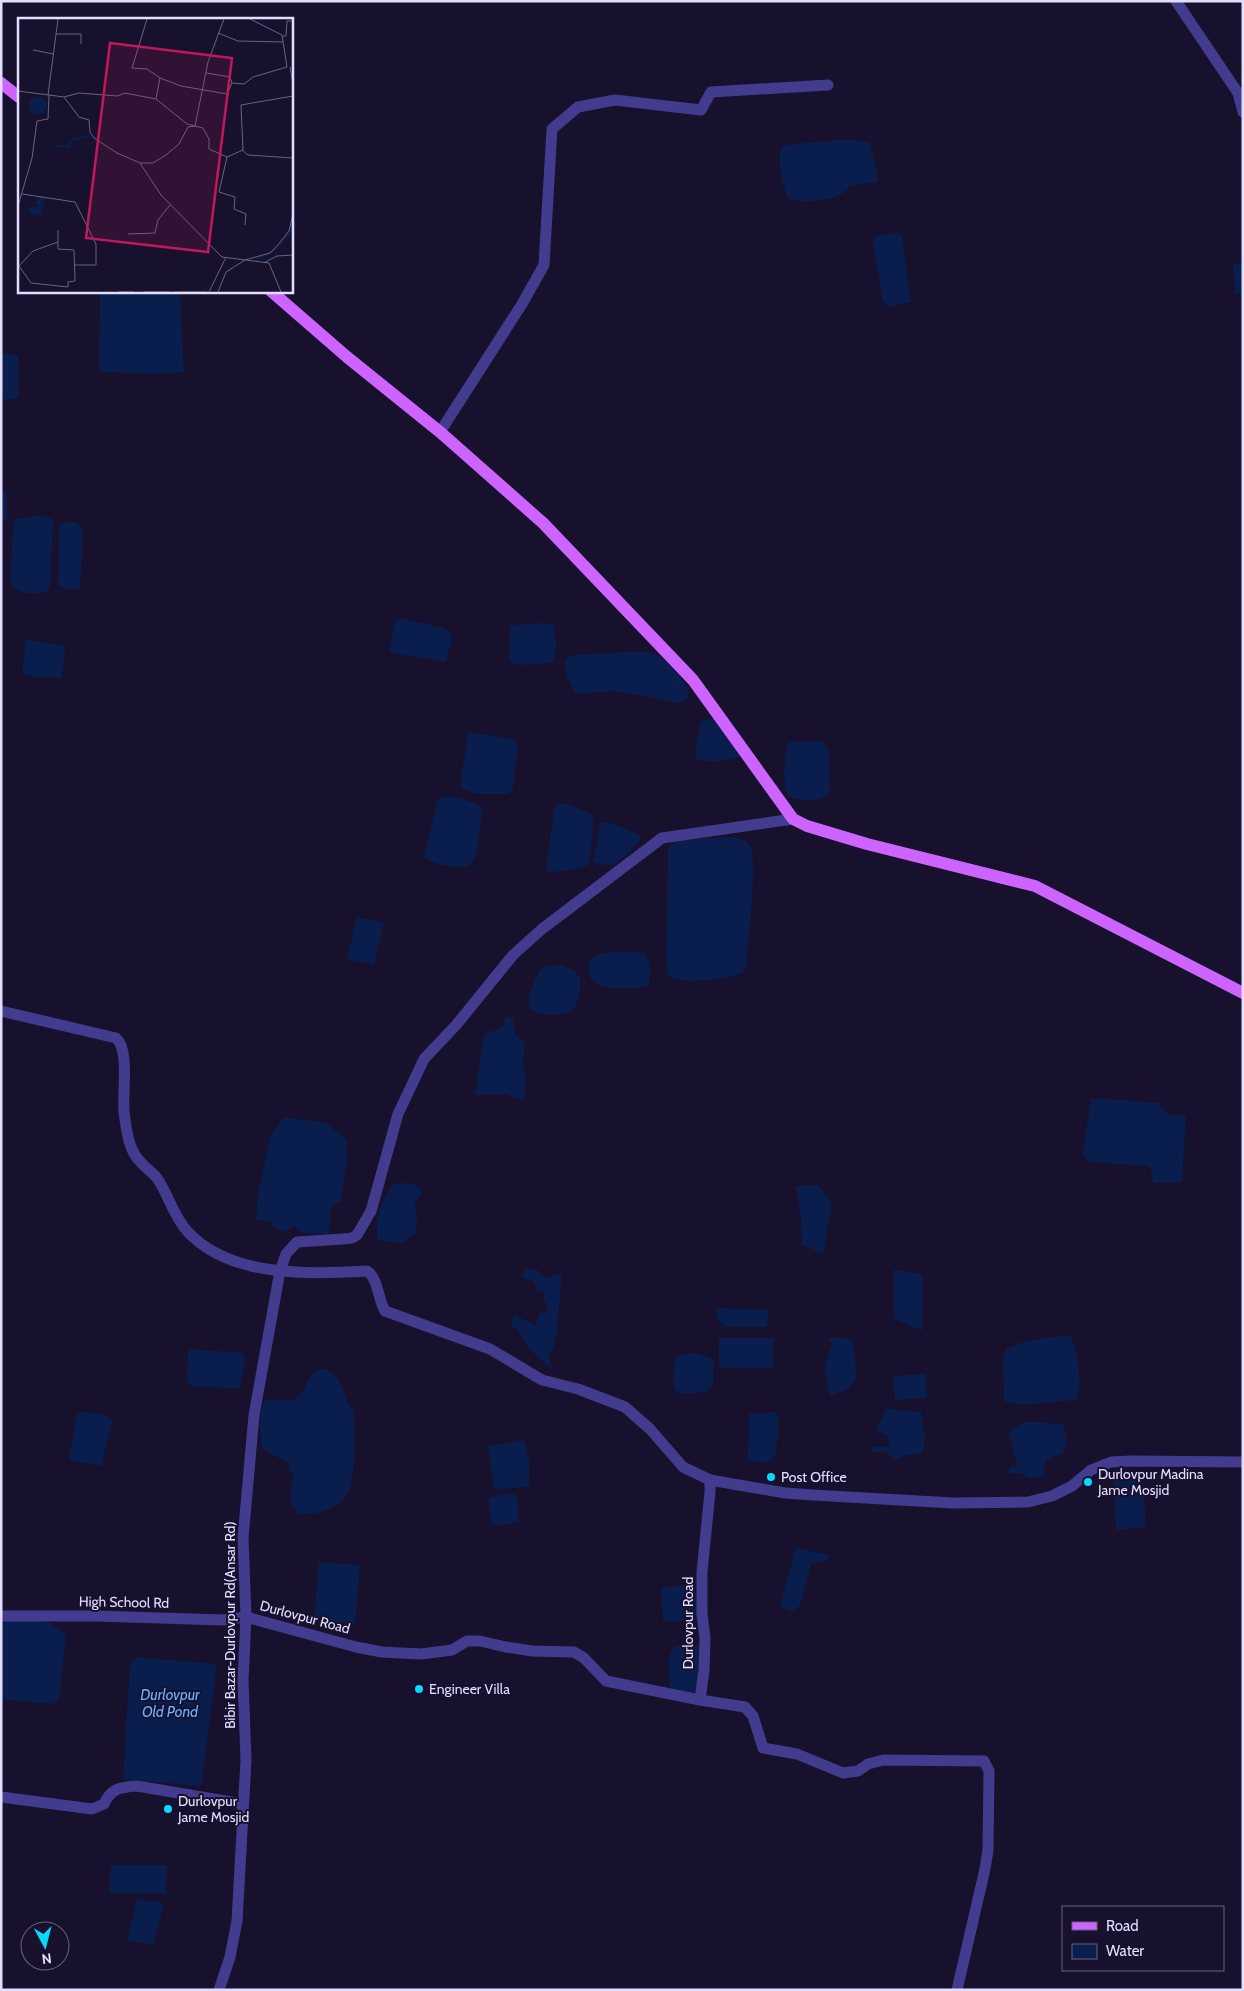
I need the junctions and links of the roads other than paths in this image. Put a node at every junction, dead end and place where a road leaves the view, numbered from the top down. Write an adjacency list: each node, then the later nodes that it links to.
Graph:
1 (1176, 1): 5 (street)
2 (1, 84): 4 (main road)
3 (828, 85): 7 (street)
4 (18, 96)
5 (1243, 112)
6 (272, 292): 7 (main road)
7 (440, 432): 8 (main road)
8 (794, 819): 9 (main road); 11 (street, Bibir Bazar-Durlovpur Rd(Ansar Rd))
9 (1243, 993)
10 (1, 1011): 11 (street)
11 (280, 1271): 13 (street); 15 (street, Bibir Bazar-Durlovpur Rd(Ansar Rd))
12 (1243, 1462): 13 (street)
13 (710, 1480): 16 (street, Durlovpur Road)
14 (1, 1616): 15 (street, High School Rd)
15 (246, 1617): 16 (street, Durlovpur Road); 18 (street, Bibir Bazar-Durlovpur Rd(Ansar Rd))
16 (700, 1700): 20 (street)
17 (1, 1797): 18 (street)
18 (243, 1804): 19 (street, Bibir Bazar-Durlovpur Rd(Ansar Rd))
19 (219, 1990)
20 (957, 1990)

